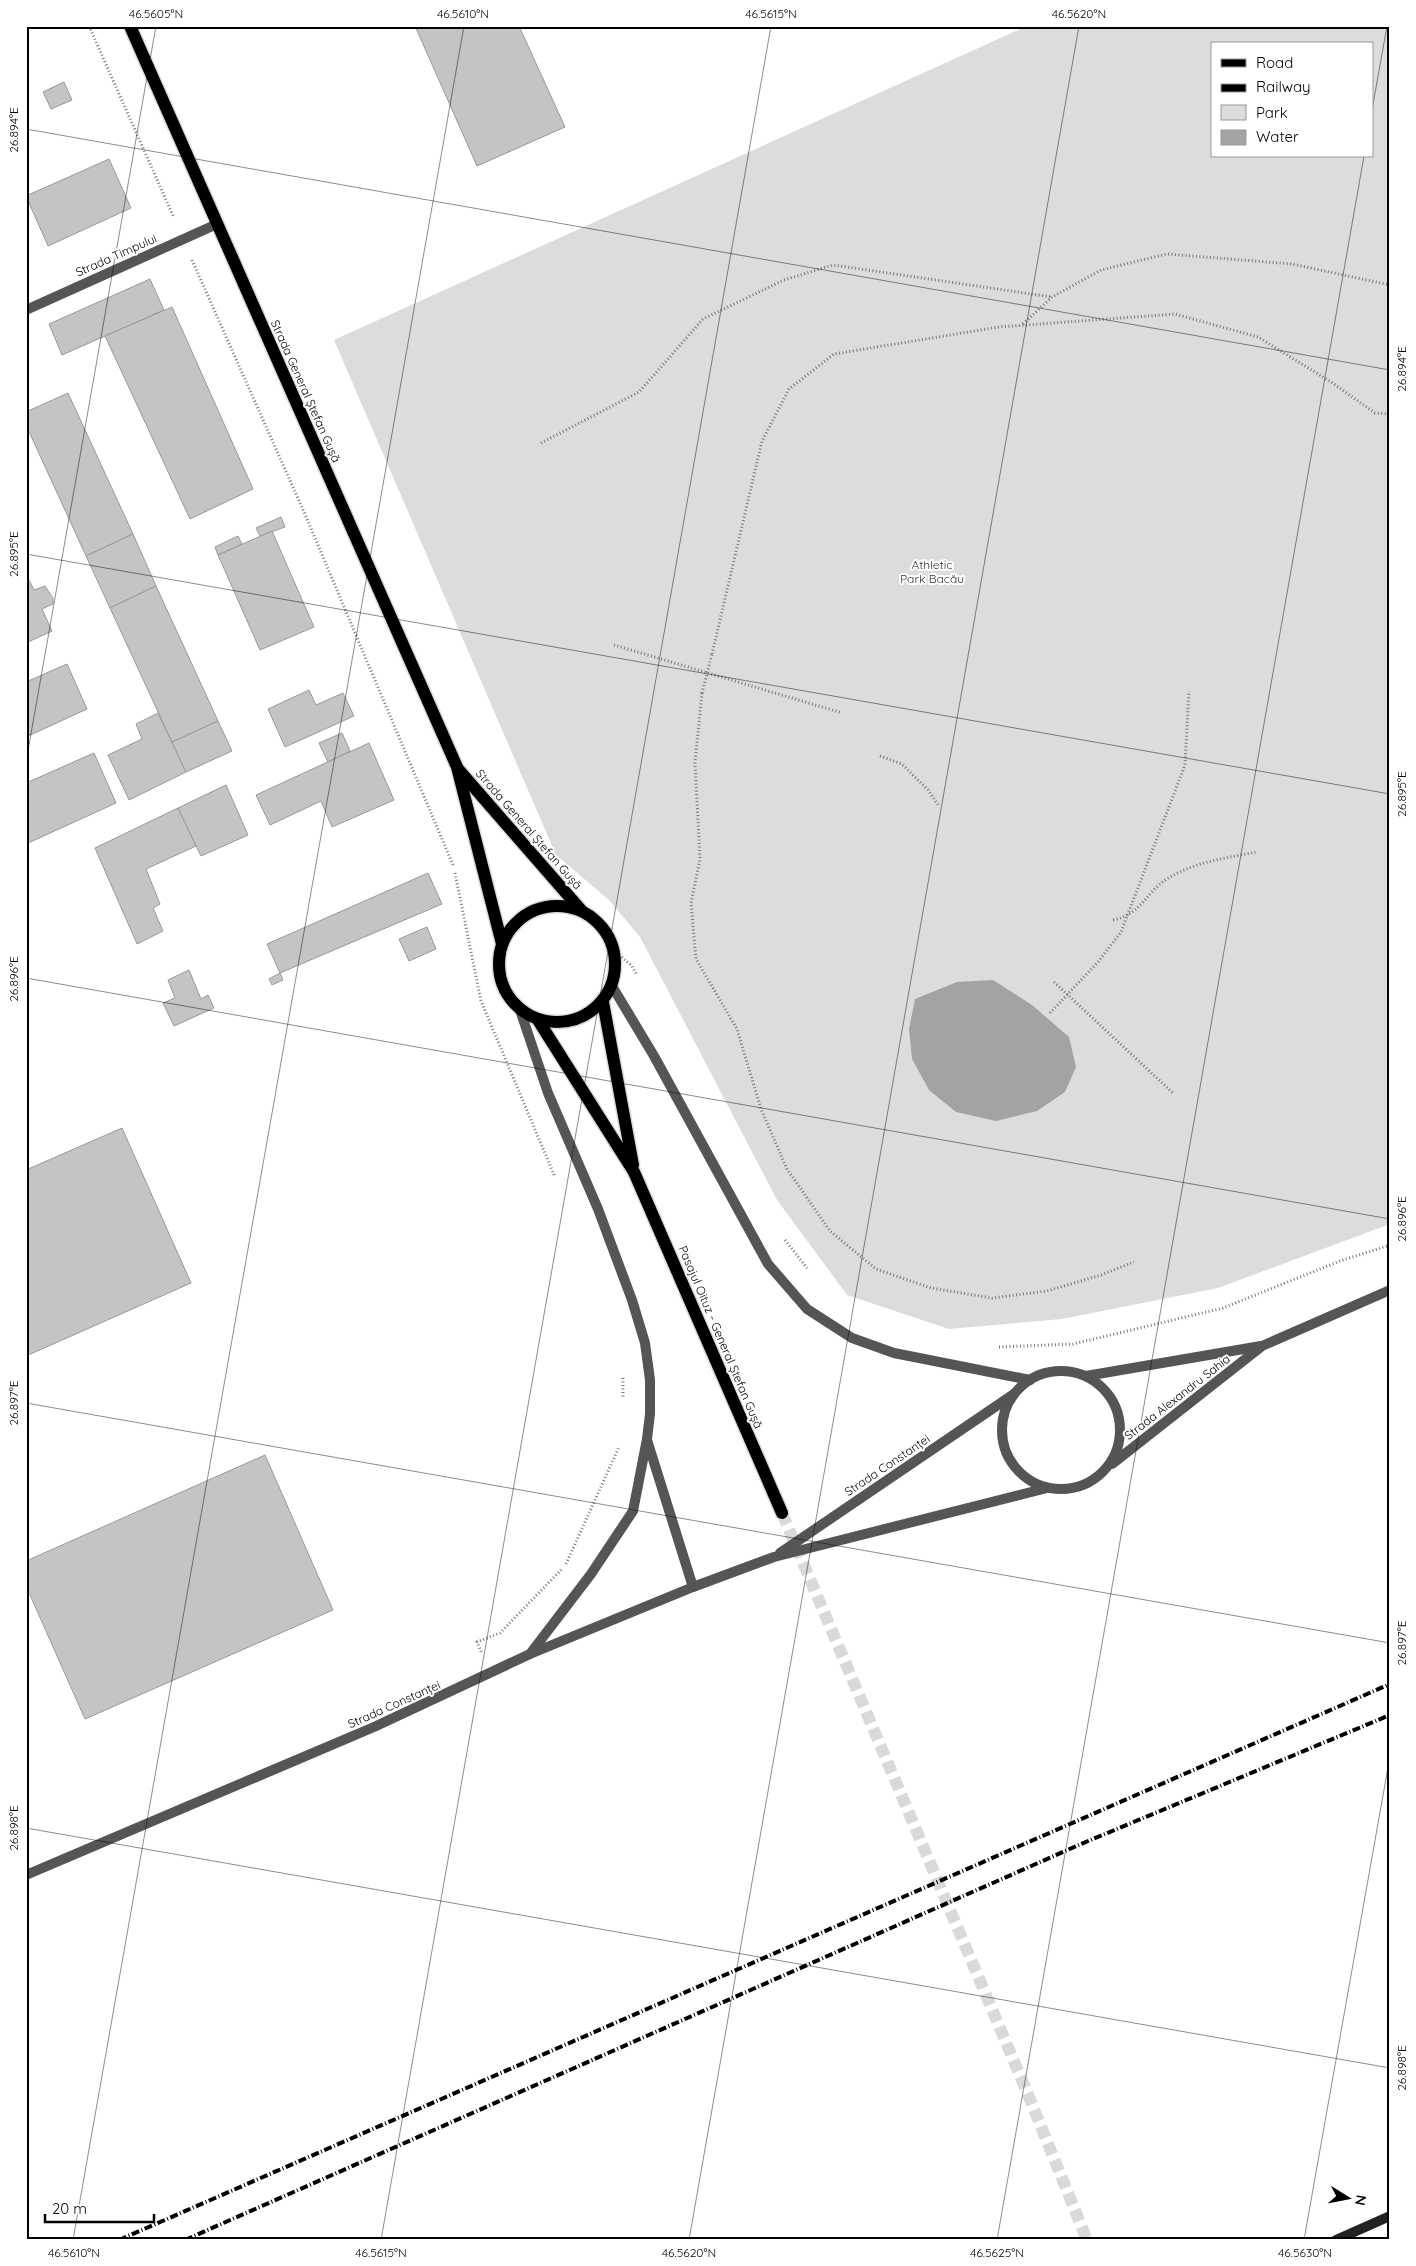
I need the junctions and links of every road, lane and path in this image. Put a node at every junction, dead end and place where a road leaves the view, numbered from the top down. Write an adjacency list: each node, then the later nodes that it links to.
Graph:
1 (89, 26): 4 (path)
2 (130, 26): 3 (main road, Strada General Ștefan Gușă)
3 (217, 224): 4 (street, Strada Timpului); 15 (main road, Strada General Ștefan Gușă)
4 (183, 239): 7 (street, Strada Timpului); 33 (path)
5 (1390, 285): 6 (path)
6 (1052, 297): 8 (path); 10 (path)
7 (26, 310)
8 (1023, 324): 9 (path); 36 (path, bridge)
9 (1390, 414)
10 (541, 442)
11 (614, 645): 13 (path)
12 (1189, 691): 19 (path)
13 (842, 712)
14 (880, 756): 16 (path)
15 (457, 767): 18 (main road, Strada General Ștefan Gușă); 21 (main road, Strada General Ștefan Gușă)
16 (939, 806)
17 (1256, 852): 19 (path)
18 (581, 910): 21 (main road); 22 (main road)
19 (1126, 918): 20 (path); 26 (path)
20 (1113, 920)
21 (502, 944): 28 (main road)
22 (614, 950): 24 (path); 25 (main road)
23 (1054, 982): 26 (path)
24 (641, 984)
25 (612, 986): 27 (main road); 43 (street)
26 (1068, 996): 29 (path); 31 (path)
27 (602, 1002): 30 (main road); 32 (main road, Pasajul Oituz - General Ștefan Gușă)
28 (520, 1010): 30 (main road); 46 (street)
29 (1050, 1013)
30 (538, 1020): 32 (main road, Pasajul Oituz - General Ștefan Gușă)
31 (1174, 1094)
32 (634, 1172): 50 (main road, Pasajul Oituz - General Ștefan Gușă)
33 (559, 1184)
34 (780, 1234): 37 (path)
35 (1390, 1245): 40 (path)
36 (1134, 1262)
37 (809, 1271)
38 (1390, 1290): 39 (street, Strada Alexandru Sahia)
39 (1262, 1346): 42 (street, Strada Alexandru Sahia); 48 (street, Strada Alexandru Sahia)
40 (990, 1348)
41 (623, 1368): 45 (path)
42 (1086, 1376): 43 (street); 48 (street)
43 (1030, 1380): 44 (street)
44 (1015, 1394): 49 (street); 51 (street, Strada Constanței)
45 (623, 1407)
46 (647, 1439): 52 (street); 53 (street)
47 (620, 1445): 54 (path)
48 (1107, 1468): 49 (street)
49 (1047, 1488): 51 (street, Strada Constanței)
50 (782, 1513)
51 (774, 1557): 52 (street, Strada Constanței)
52 (693, 1587): 53 (street, Strada Constanței)
53 (530, 1654): 54 (street, Strada Constanței)
54 (490, 1673): 55 (street, Strada Constanței)
55 (26, 1875)
56 (1390, 2216): 57 (main road)
57 (1336, 2240)

